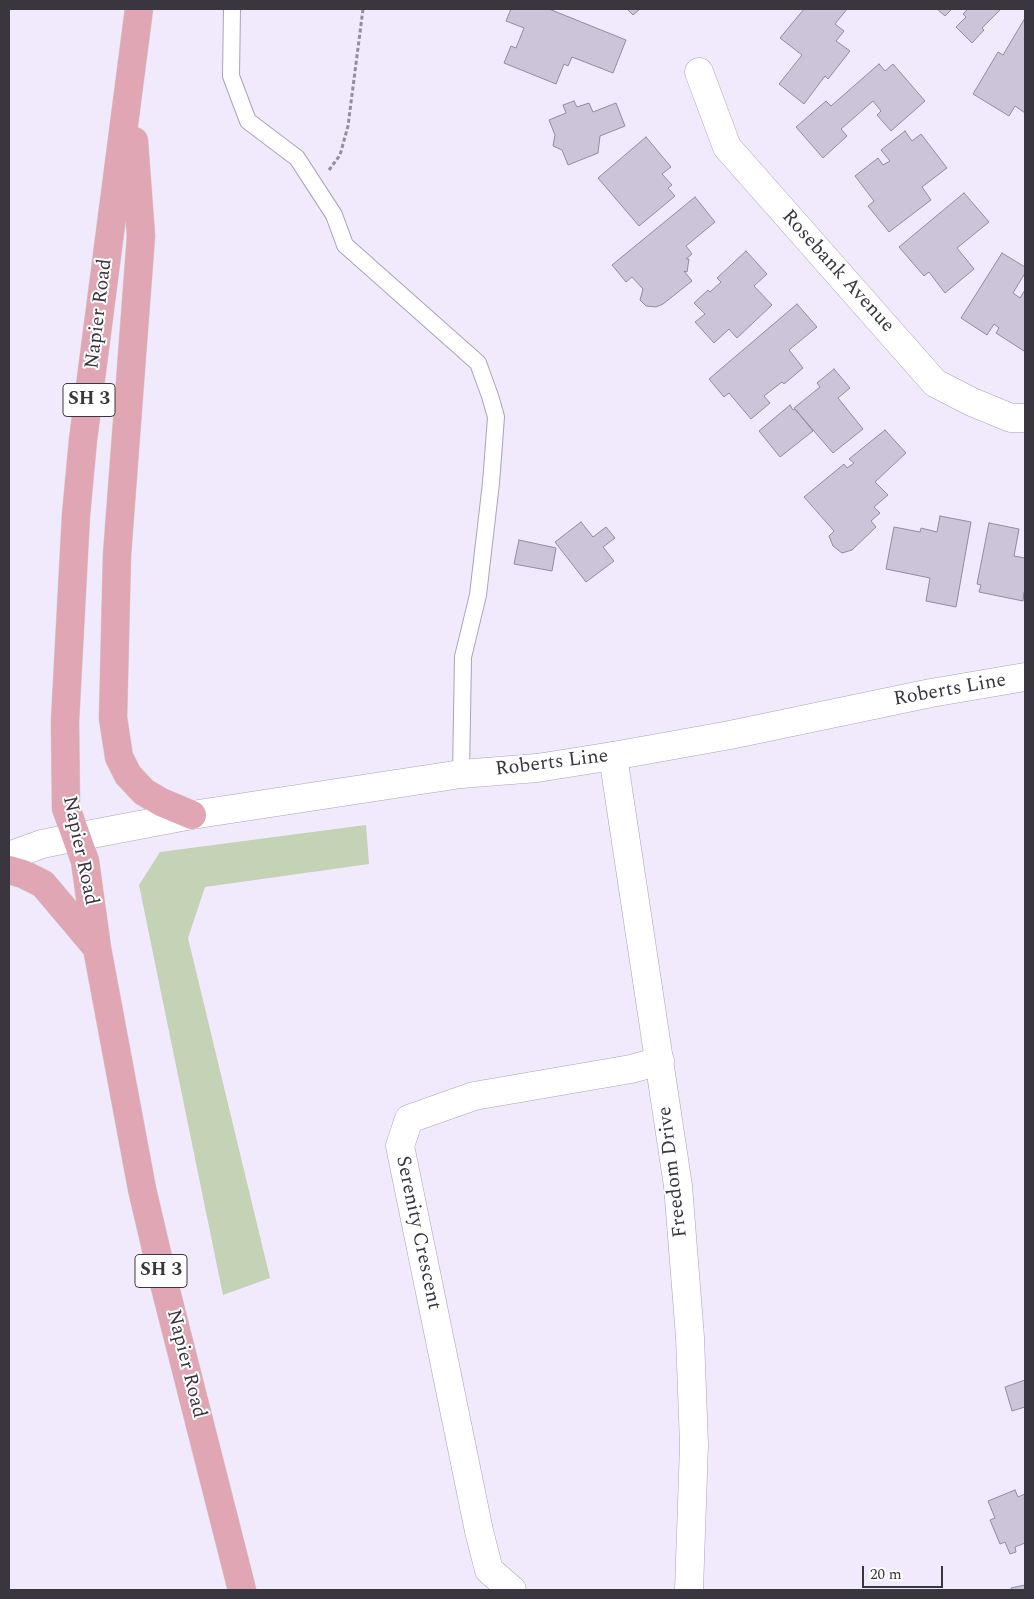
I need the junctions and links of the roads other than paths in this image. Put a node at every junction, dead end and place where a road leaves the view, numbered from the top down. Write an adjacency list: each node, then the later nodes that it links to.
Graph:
1 (139, 9): 4 (highway, Napier Road / SH 3)
2 (232, 9): 8 (lane)
3 (699, 72): 5 (street, Rosebank Avenue)
4 (129, 80): 9 (highway); 10 (highway, Napier Road / SH 3)
5 (1025, 418)
6 (1025, 677): 7 (street, Roberts Line)
7 (613, 756): 8 (street, Roberts Line); 14 (street, Freedom Drive)
8 (461, 774): 9 (street, Roberts Line)
9 (192, 815): 10 (street, Roberts Line)
10 (76, 836): 11 (street, Roberts Line); 13 (highway, Napier Road / SH 3)
11 (9, 856)
12 (9, 870): 13 (highway)
13 (97, 948): 15 (highway, Napier Road / SH 3)
14 (660, 1061): 16 (street, Serenity Crescent); 17 (street, Freedom Drive)
15 (242, 1590)
16 (512, 1590)
17 (688, 1590)

